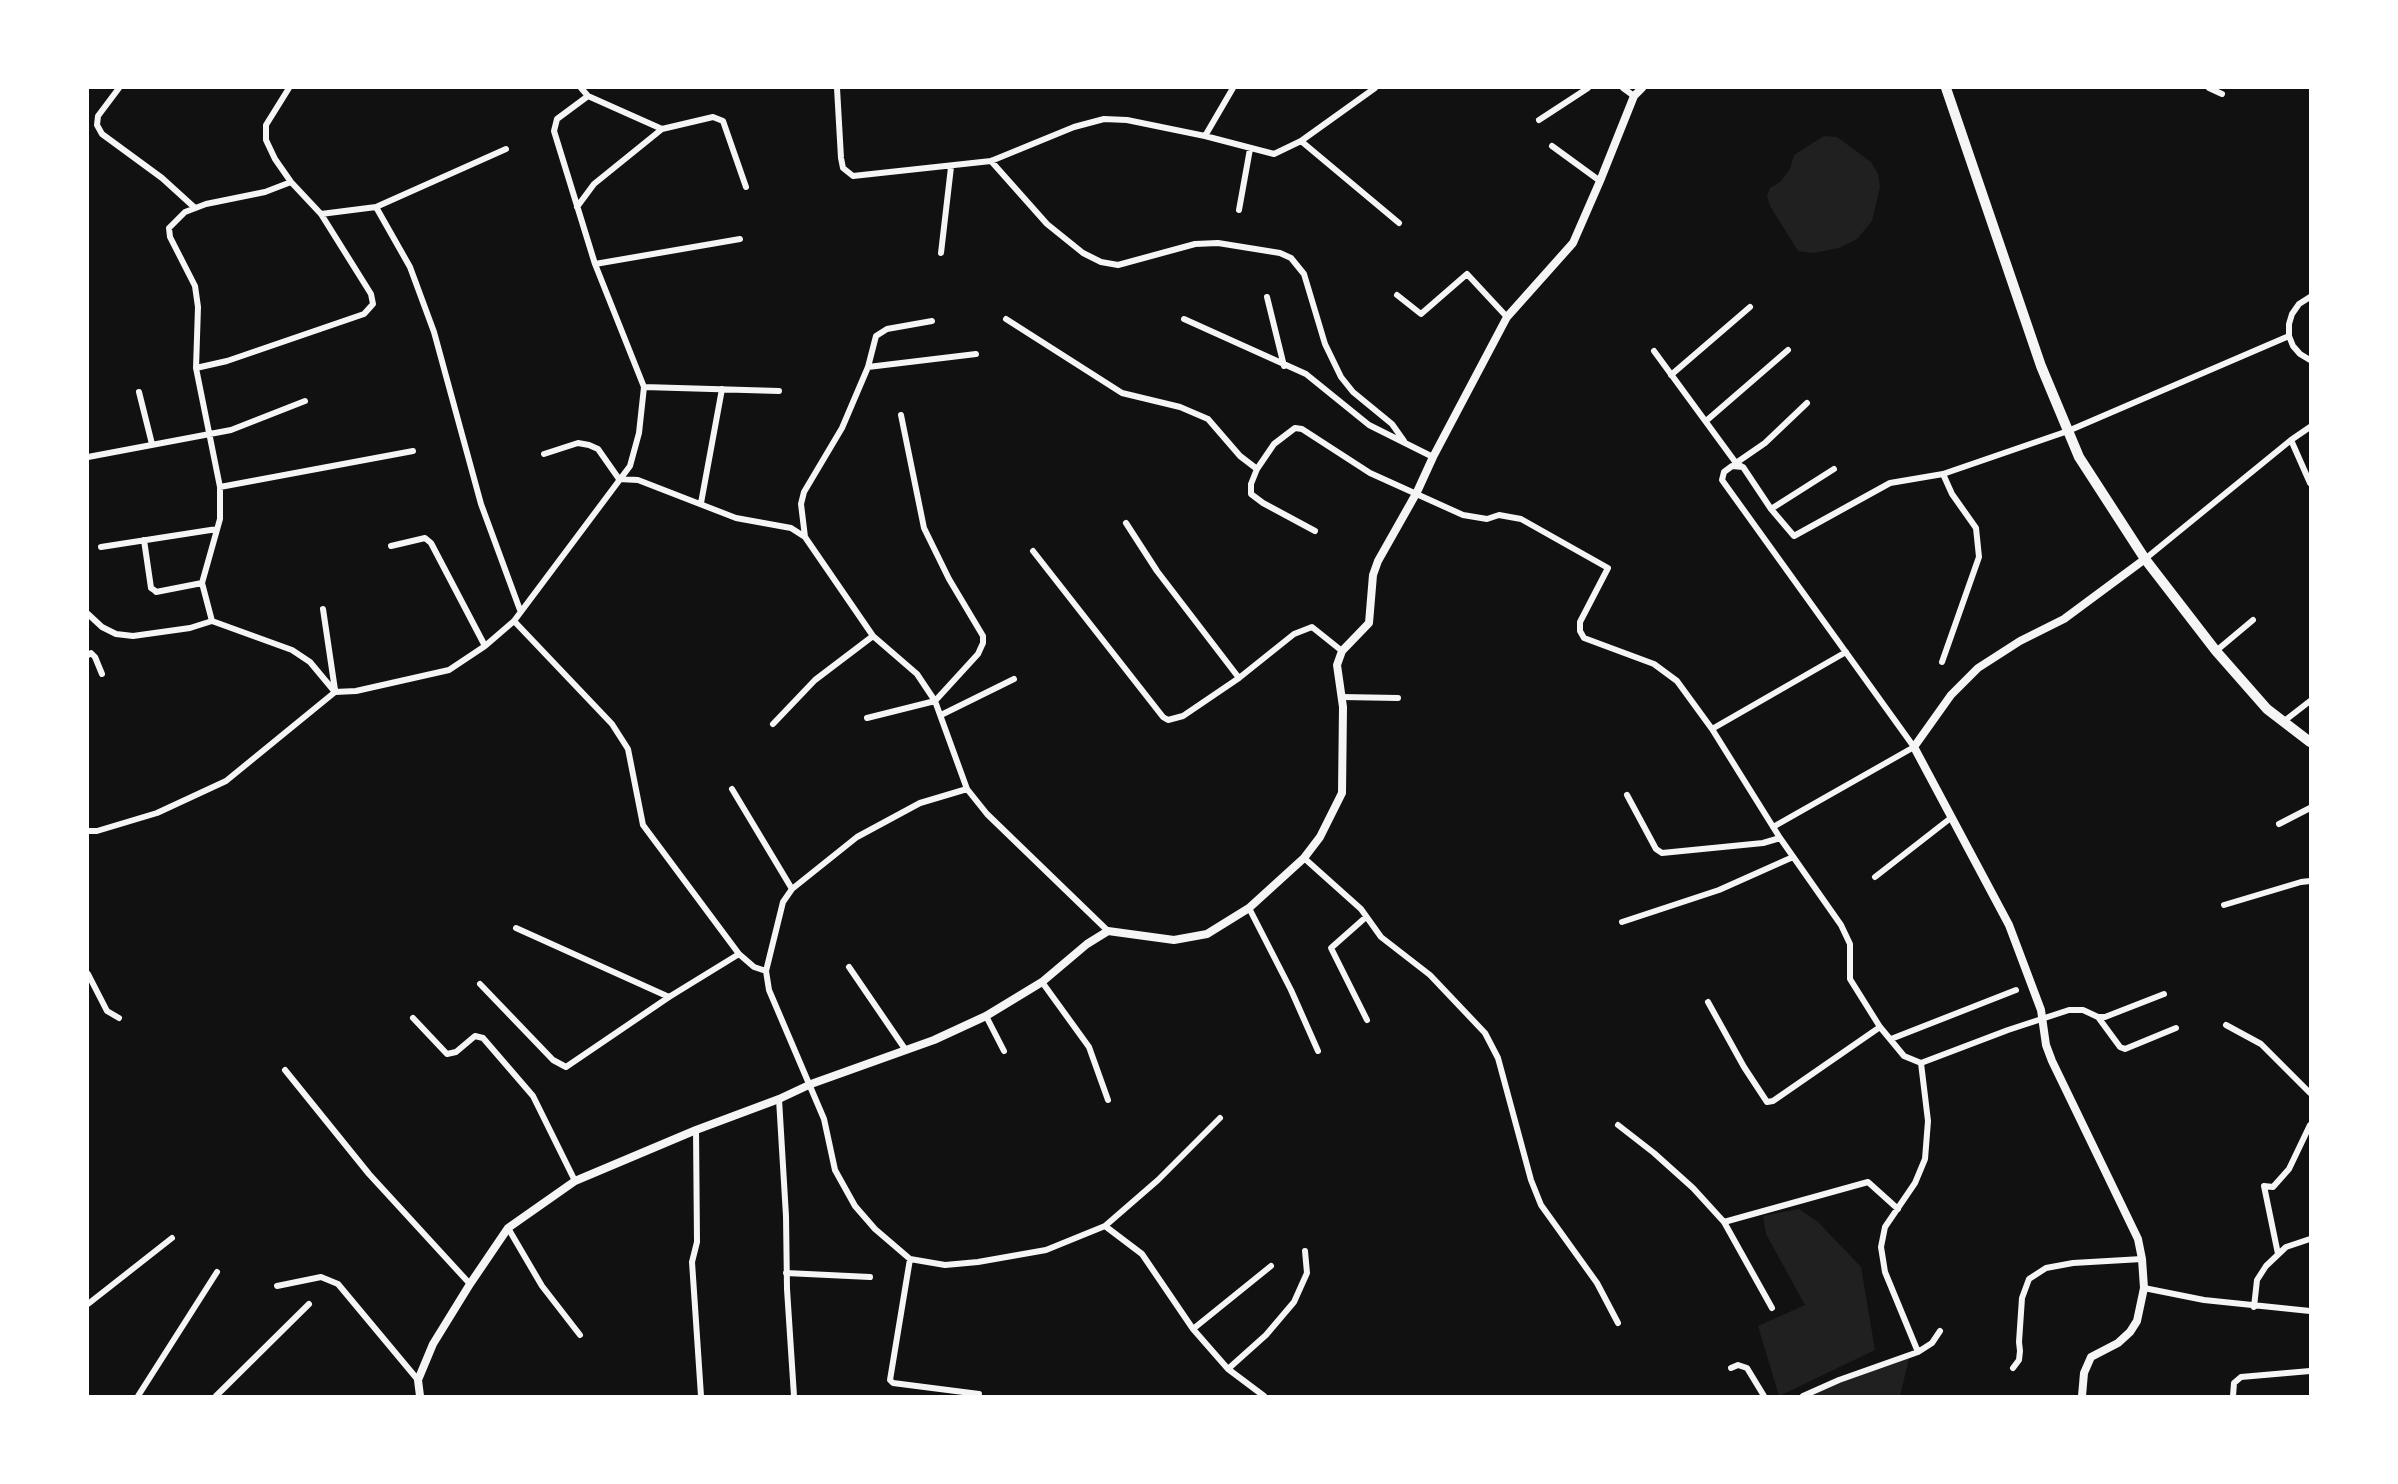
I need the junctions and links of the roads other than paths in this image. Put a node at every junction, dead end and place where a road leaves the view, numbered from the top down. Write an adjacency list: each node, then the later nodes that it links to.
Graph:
1 (119, 88): 29 (street)
2 (289, 88): 25 (street)
3 (581, 88): 13 (street)
4 (837, 88): 23 (street)
5 (1233, 88): 17 (street)
6 (1375, 88): 18 (street)
7 (1588, 88): 15 (street)
8 (1623, 88): 14 (street)
9 (1642, 88): 14 (street)
10 (1945, 88): 62 (main road)
11 (2209, 88): 12 (street)
12 (2222, 94)
13 (588, 96): 16 (street); 28 (street)
14 (1634, 96): 24 (street)
15 (1539, 121)
16 (662, 129): 26 (street); 28 (street)
17 (1205, 136): 21 (street); 22 (street)
18 (1301, 141): 21 (street); 32 (street)
19 (1552, 146): 24 (street)
20 (506, 149): 27 (street)
21 (1250, 149): 30 (street)
22 (991, 162): 23 (street); 65 (street)
23 (951, 167): 34 (street)
24 (1600, 181): 40 (street)
25 (291, 182): 29 (street); 31 (street)
26 (746, 187)
27 (376, 207): 31 (street); 93 (street)
28 (577, 207): 35 (street)
29 (195, 208): 51 (street)
30 (1239, 209)
31 (321, 214): 51 (street)
32 (1399, 223)
33 (740, 239): 35 (street)
34 (941, 253)
35 (595, 264): 53 (street)
36 (1397, 295): 40 (street)
37 (1267, 297): 49 (street)
38 (2311, 297): 44 (street)
39 (1750, 307): 52 (street)
40 (1507, 317): 70 (street)
41 (1006, 319): 73 (street)
42 (1184, 319): 49 (street)
43 (932, 321): 50 (street)
44 (2289, 335): 48 (street); 62 (street)
45 (1788, 350): 60 (street)
46 (1654, 351): 52 (street)
47 (976, 354): 50 (street)
48 (2311, 360)
49 (1284, 366): 65 (street)
50 (868, 367): 85 (street)
51 (196, 368): 63 (street)
52 (1671, 375): 60 (street)
53 (644, 387): 54 (street); 76 (street)
54 (722, 389): 55 (street); 80 (street)
55 (779, 391)
56 (139, 392): 66 (street)
57 (305, 401): 63 (street)
58 (1807, 403): 71 (street)
59 (901, 415): 111 (street)
60 (1706, 421): 71 (street)
61 (2311, 428): 64 (street)
62 (2068, 431): 75 (street); 90 (main road)
63 (208, 434): 66 (street); 78 (street)
64 (2291, 440): 77 (street); 90 (street)
65 (1404, 442): 70 (street)
66 (152, 444): 69 (street)
67 (413, 451): 78 (street)
68 (544, 454): 76 (street)
69 (88, 457)
70 (1433, 457): 79 (street)
71 (1736, 463): 72 (street)
72 (1744, 467): 81 (street); 102 (street)
73 (1256, 469): 79 (street); 84 (street)
74 (1834, 469): 81 (street)
75 (1943, 474): 81 (street); 104 (street)
76 (619, 479): 80 (street); 93 (street)
77 (2311, 484)
78 (220, 487): 83 (street)
79 (1417, 492): 100 (street); 117 (street)
80 (701, 503): 85 (street)
81 (1771, 509)
82 (1126, 523): 106 (street)
83 (217, 529): 86 (street); 91 (street)
84 (1315, 531)
85 (805, 537): 98 (street)
86 (144, 540): 88 (street); 91 (street)
87 (391, 546): 99 (street)
88 (101, 547)
89 (1033, 551): 106 (street)
90 (2145, 559): 101 (main road); 119 (street)
91 (202, 583): 96 (street)
92 (323, 609): 108 (street)
93 (520, 610): 97 (street)
94 (88, 614): 96 (street)
95 (2253, 620): 101 (street)
96 (212, 621): 108 (street)
97 (514, 621): 99 (street); 140 (street)
98 (873, 636): 111 (street); 116 (street)
99 (485, 646): 108 (street)
100 (1342, 651): 106 (street); 109 (street)
101 (2216, 651): 115 (main road)
102 (1846, 652): 117 (street); 119 (street)
103 (88, 655): 105 (street)
104 (1942, 662)
105 (102, 674)
106 (1239, 678)
107 (1014, 680): 113 (street)
108 (335, 692): 127 (street)
109 (1342, 697): 110 (street); 130 (street)
110 (1398, 698)
111 (935, 701): 113 (street); 114 (street)
112 (2311, 701): 115 (street)
113 (941, 715): 121 (street)
114 (867, 718)
115 (2283, 722): 118 (main road)
116 (773, 724)
117 (1712, 729): 126 (street)
118 (2311, 742)
119 (1914, 747): 124 (street); 126 (street)
120 (732, 789): 133 (street)
121 (967, 789): 133 (street); 139 (street)
122 (1627, 795): 128 (street)
123 (2311, 808): 125 (street)
124 (1952, 817): 131 (street); 154 (street)
125 (2279, 824)
126 (1773, 827): 128 (street)
127 (88, 831)
128 (1780, 838): 129 (street)
129 (1793, 857): 137 (street); 157 (street)
130 (1304, 858): 135 (street); 136 (street)
131 (1875, 877)
132 (2311, 881): 134 (street)
133 (792, 889): 142 (street)
134 (2224, 905)
135 (1249, 908): 139 (street); 162 (street)
136 (1366, 917): 155 (street); 196 (street)
137 (1622, 922)
138 (516, 928): 148 (street)
139 (1108, 931): 144 (street)
140 (739, 954): 142 (street); 148 (street)
141 (849, 967): 160 (street)
142 (766, 971): 165 (street)
143 (88, 974): 152 (street)
144 (1042, 982): 150 (street); 168 (street)
145 (480, 984): 148 (street)
146 (2016, 990): 159 (street)
147 (2164, 994): 151 (street)
148 (669, 997)
149 (1709, 1002): 157 (street)
150 (986, 1016): 160 (street); 161 (street)
151 (2098, 1017): 154 (street); 158 (street)
152 (119, 1018)
153 (413, 1018): 173 (street)
154 (2042, 1019): 163 (street); 183 (street)
155 (1367, 1020)
156 (2226, 1025): 166 (street)
157 (1880, 1027): 159 (street)
158 (2176, 1028)
159 (1891, 1039): 163 (street)
160 (905, 1049): 165 (street)
161 (1004, 1051)
162 (1318, 1051)
163 (1921, 1063): 174 (street)
164 (285, 1070): 188 (street)
165 (811, 1084): 167 (street); 182 (street)
166 (2311, 1093)
167 (779, 1099): 172 (street); 186 (street)
168 (1108, 1100)
169 (1220, 1118): 176 (street)
170 (1618, 1125): 175 (street)
171 (2311, 1125): 181 (street)
172 (696, 1130): 173 (street); 210 (street)
173 (575, 1181): 177 (street)
174 (1898, 1209): 175 (street); 200 (street)
175 (1724, 1222): 194 (street)
176 (1105, 1226): 182 (street); 197 (street)
177 (508, 1228): 188 (street); 199 (street)
178 (172, 1238): 191 (street)
179 (2311, 1239): 181 (street)
180 (1305, 1251): 203 (street)
181 (2278, 1254): 193 (street)
182 (910, 1259): 206 (street)
183 (2142, 1259): 190 (street); 202 (street)
184 (1271, 1266): 197 (street)
185 (217, 1272): 207 (street)
186 (786, 1273): 187 (street); 211 (street)
187 (870, 1277)
188 (470, 1284): 205 (street)
189 (278, 1286): 205 (street)
190 (2144, 1288): 193 (street); 215 (street)
191 (88, 1304)
192 (309, 1304): 208 (street)
193 (2254, 1307): 195 (street)
194 (1772, 1308)
195 (2311, 1311)
196 (1618, 1322)
197 (1193, 1329): 203 (street)
198 (1940, 1331): 200 (street)
199 (580, 1335)
200 (1918, 1352): 214 (street)
201 (1731, 1368): 213 (street)
202 (2013, 1368)
203 (1228, 1369): 212 (street)
204 (2311, 1371): 216 (street)
205 (418, 1380): 209 (street)
206 (979, 1394)
207 (138, 1396)
208 (216, 1396)
209 (420, 1396)
210 (701, 1396)
211 (794, 1396)
212 (1264, 1396)
213 (1762, 1396)
214 (1803, 1396)
215 (2082, 1396)
216 (2233, 1396)

